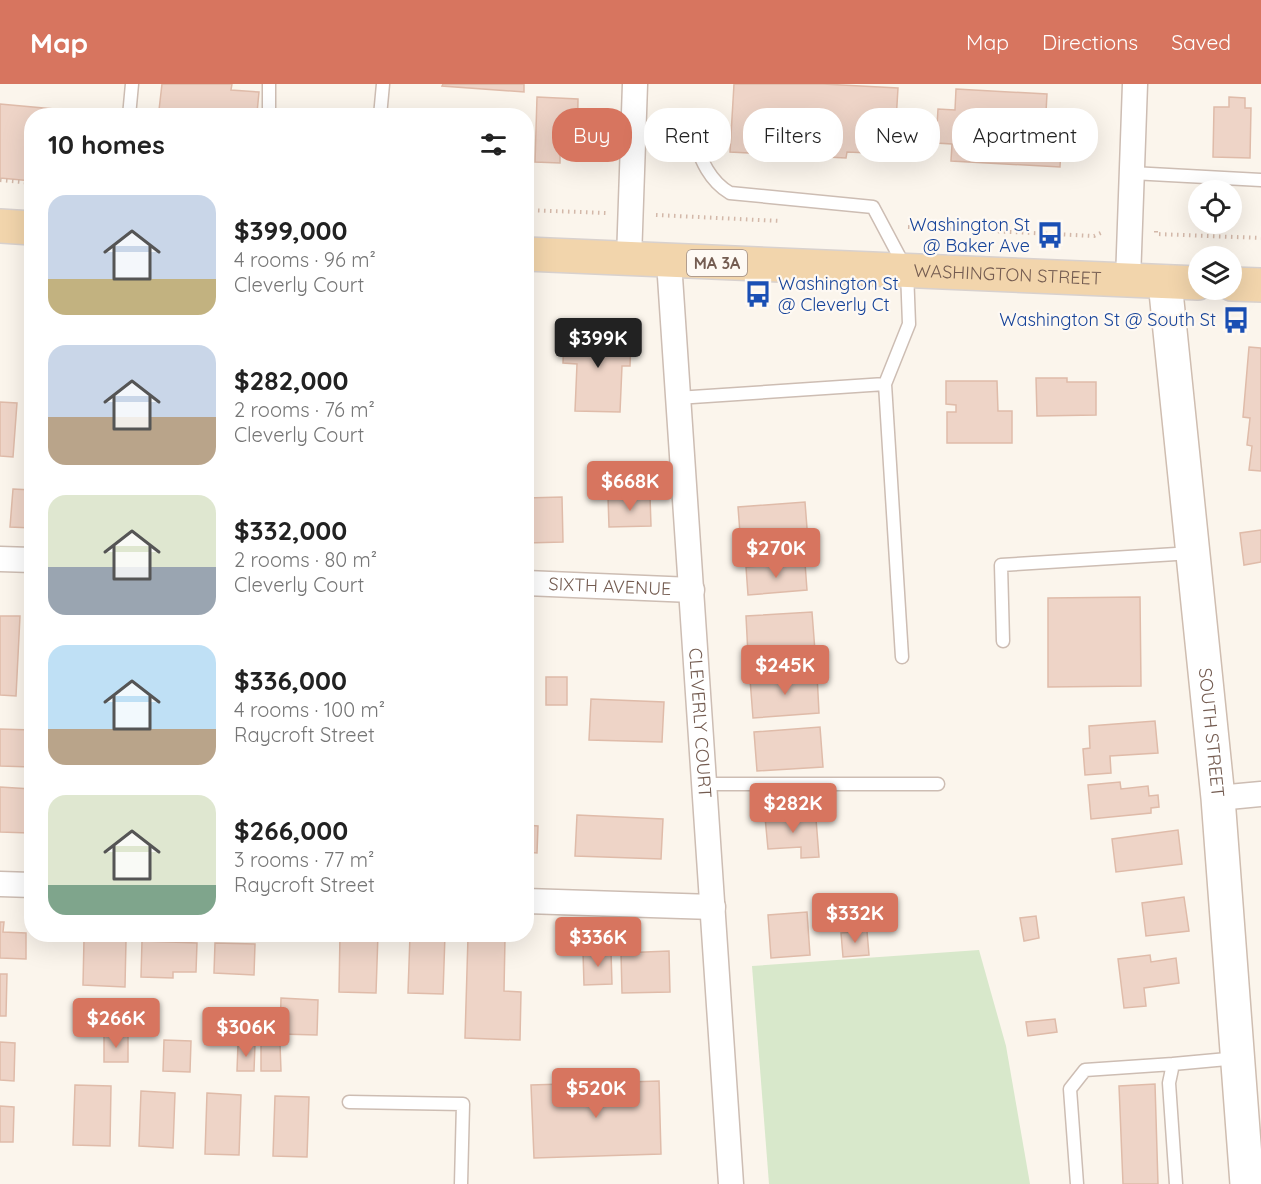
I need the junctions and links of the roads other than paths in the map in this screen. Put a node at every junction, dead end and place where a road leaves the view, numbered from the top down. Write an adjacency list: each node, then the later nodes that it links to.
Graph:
1 (132, 84): 6 (lane)
2 (269, 84): 7 (lane)
3 (383, 84): 8 (lane)
4 (636, 84): 9 (street)
5 (1136, 84): 10 (street)
6 (130, 108)
7 (269, 108)
8 (381, 108)
9 (634, 132): 15 (street); 17 (lane)
10 (1132, 173): 11 (lane); 18 (street)
11 (1261, 180)
12 (0, 226): 13 (main road)
13 (24, 228)
14 (534, 254): 15 (main road, WASHINGTON STREET / MA 3A)
15 (629, 259): 16 (main road, WASHINGTON STREET / MA 3A)
16 (669, 262): 17 (main road, WASHINGTON STREET / MA 3A); 22 (street, CLEVERLY COURT)
17 (907, 271): 18 (main road, WASHINGTON STREET / MA 3A); 21 (lane)
18 (1128, 280): 19 (main road, WASHINGTON STREET / MA 3A)
19 (1165, 282): 20 (main road, WASHINGTON STREET / MA 3A); 23 (main road, SOUTH STREET)
20 (1188, 283)
21 (885, 384): 22 (lane); 29 (lane)
22 (677, 398): 27 (street, CLEVERLY COURT)
23 (1193, 553): 28 (lane); 33 (main road, SOUTH STREET)
24 (0, 559): 25 (street)
25 (24, 560)
26 (534, 583): 27 (street, SIXTH AVENUE)
27 (692, 590): 30 (street, CLEVERLY COURT)
28 (1003, 641)
29 (902, 657)
30 (705, 783): 31 (lane); 37 (street, CLEVERLY COURT)
31 (938, 784)
32 (1261, 794): 33 (street)
33 (1218, 798): 38 (main road, SOUTH STREET)
34 (0, 884): 35 (street)
35 (24, 885)
36 (534, 901): 37 (street)
37 (713, 907): 43 (street, CLEVERLY COURT)
38 (1239, 1058): 39 (lane); 41 (main road, SOUTH STREET)
39 (1173, 1064): 44 (lane); 45 (lane)
40 (349, 1102): 42 (lane)
41 (1252, 1118): 46 (main road, SOUTH STREET)
42 (461, 1184)
43 (731, 1184)
44 (1077, 1184)
45 (1176, 1184)
46 (1247, 1184)

